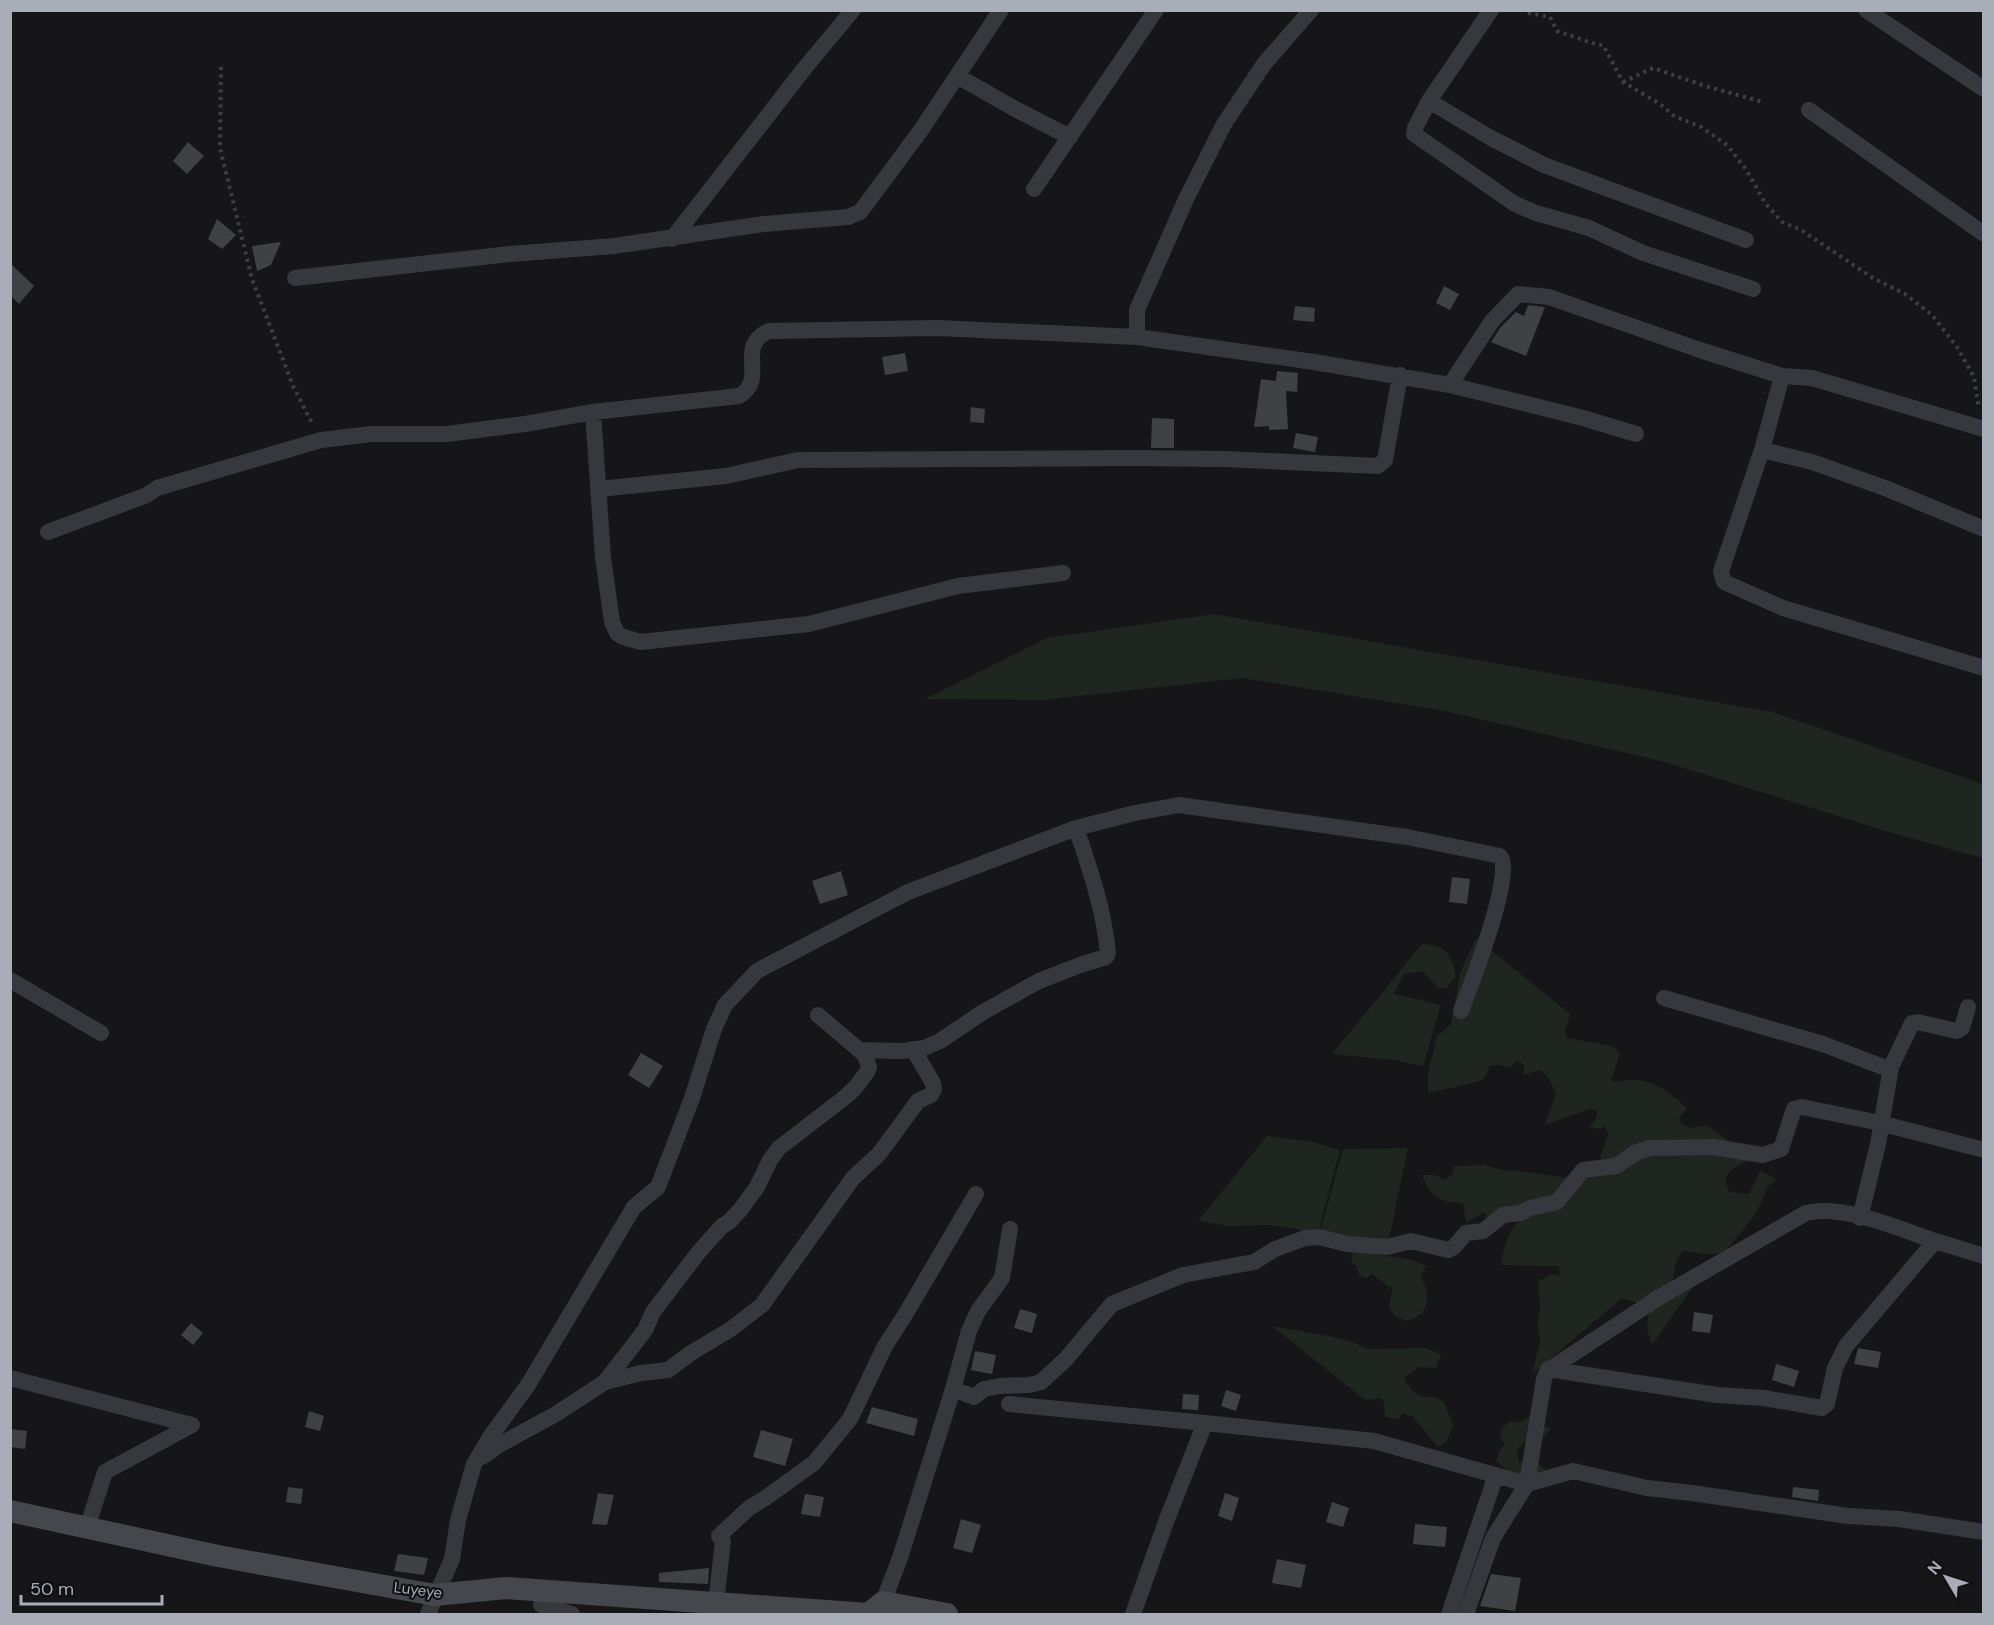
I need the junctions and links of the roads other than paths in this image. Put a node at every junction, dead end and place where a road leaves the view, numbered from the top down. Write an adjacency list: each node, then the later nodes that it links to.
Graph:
1 (853, 10): 14 (street)
2 (1001, 10): 7 (street)
3 (1156, 10): 11 (street)
4 (1311, 10): 18 (street)
5 (1491, 10): 9 (street)
6 (1866, 10): 8 (street)
7 (957, 76): 11 (street); 14 (street)
8 (1983, 89)
9 (1429, 101): 15 (street); 17 (street)
10 (1809, 110): 13 (street)
11 (1070, 137): 12 (street)
12 (1034, 189)
13 (1983, 234)
14 (672, 239): 16 (street)
15 (1746, 240)
16 (296, 278)
17 (1753, 289)
18 (1137, 337): 19 (street); 22 (street)
19 (1400, 375): 21 (street); 26 (street)
20 (1782, 376): 21 (street); 23 (street); 25 (street)
21 (1450, 385): 24 (street)
22 (593, 412): 26 (street); 28 (street)
23 (1983, 429)
24 (1636, 434)
25 (1762, 450): 27 (street); 30 (street)
26 (599, 489): 29 (street)
27 (1983, 529)
28 (48, 532)
29 (1064, 573)
30 (1983, 668)
31 (1076, 828): 35 (street); 39 (street); 54 (street)
32 (10, 980): 37 (street)
33 (1664, 998): 40 (street)
34 (1968, 1007): 40 (street)
35 (1461, 1011)
36 (818, 1015): 38 (street)
37 (101, 1033)
38 (859, 1050): 39 (street); 50 (street)
39 (913, 1050): 50 (street)
40 (1891, 1067): 41 (street)
41 (1880, 1123): 42 (street); 44 (street); 51 (street)
42 (1983, 1150)
43 (976, 1194): 60 (street)
44 (1860, 1218): 46 (street); 48 (street)
45 (1010, 1229): 51 (street)
46 (1935, 1241): 47 (street); 48 (street)
47 (1983, 1256)
48 (1550, 1369): 56 (street)
49 (10, 1378): 58 (street)
50 (605, 1382): 54 (street)
51 (953, 1389): 63 (street)
52 (1009, 1404): 53 (street)
53 (1205, 1423): 55 (street); 66 (street)
54 (474, 1464): 62 (street)
55 (1496, 1475): 56 (street); 67 (street)
56 (1527, 1484): 59 (street); 68 (street)
57 (10, 1511): 58 (street, Luyeye)
58 (87, 1528): 62 (street, Luyeye)
59 (1983, 1532)
60 (716, 1603): 61 (street, Luyeye); 63 (street, Luyeye)
61 (542, 1604): 62 (street, Luyeye); 64 (street)
62 (431, 1605)
63 (873, 1610): 65 (street, Luyeye)
64 (572, 1614)
65 (947, 1614)
66 (1133, 1614)
67 (1449, 1614)
68 (1466, 1614)

